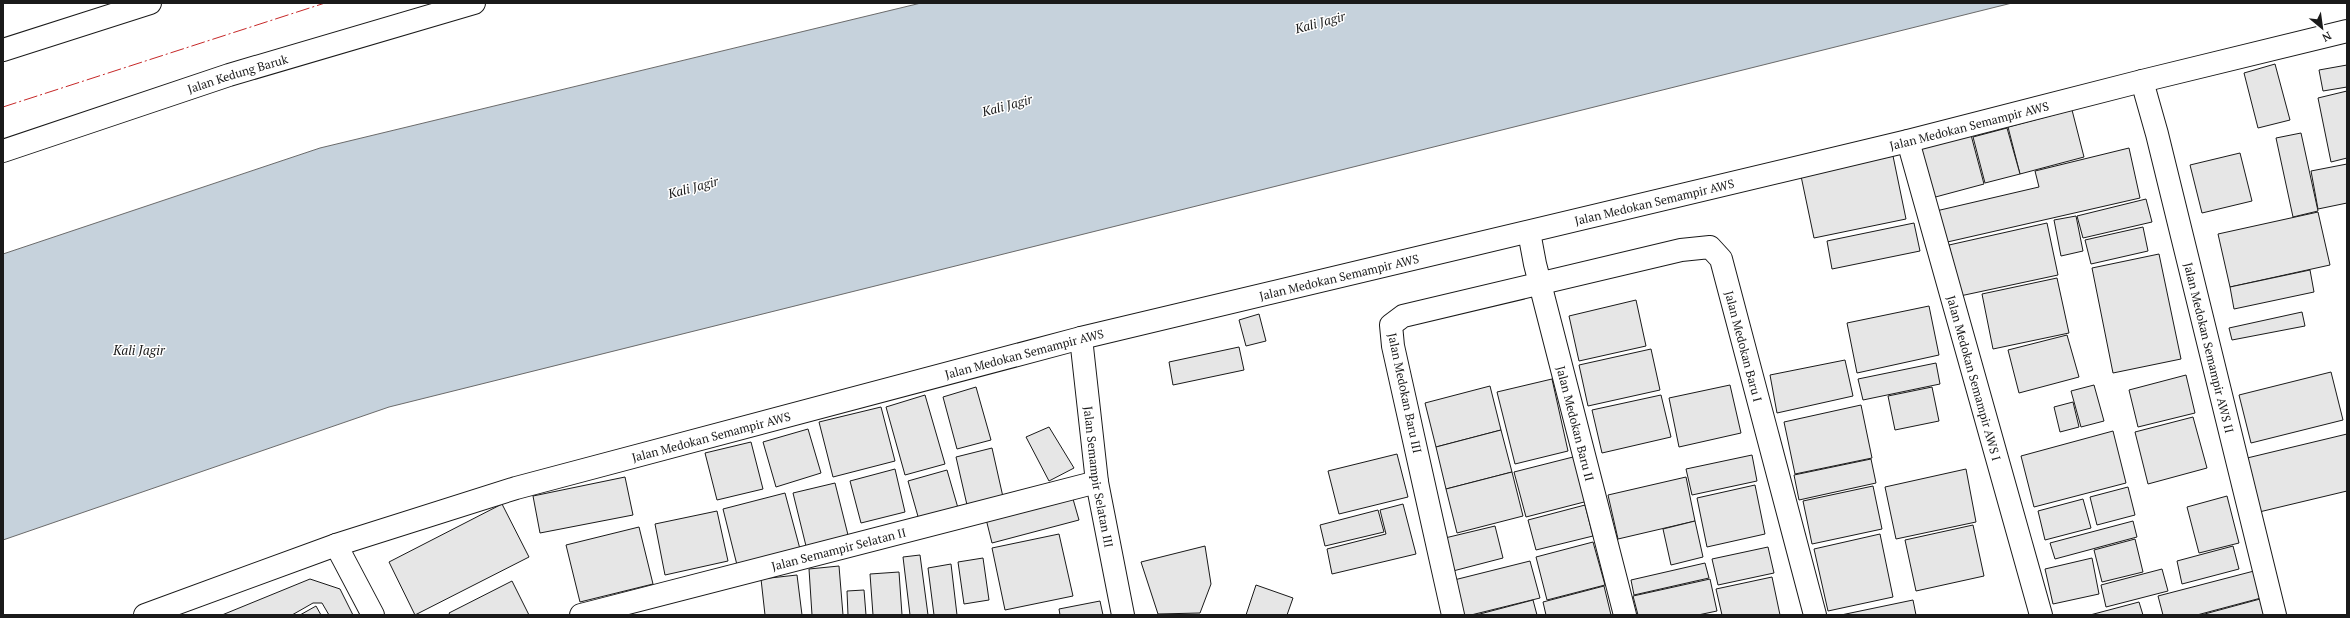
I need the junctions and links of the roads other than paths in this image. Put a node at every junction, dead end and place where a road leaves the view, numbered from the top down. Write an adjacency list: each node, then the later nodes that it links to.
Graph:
1 (150, 3): 4 (street)
2 (474, 3): 7 (street, Jalan Kedung Baruk)
3 (2347, 31): 5 (street, Jalan Medokan Semampir AWS)
4 (3, 50)
5 (2142, 81): 6 (street, Jalan Medokan Semampir AWS); 21 (street, Jalan Medokan Semampir AWS II)
6 (1908, 142): 8 (street, Jalan Medokan Semampir AWS); 20 (street, Jalan Medokan Semampir AWS I)
7 (3, 152)
8 (1529, 232): 9 (street, Jalan Medokan Baru II); 10 (street, Jalan Medokan Semampir AWS)
9 (1542, 284): 17 (street, Jalan Medokan Baru III); 18 (street, Jalan Medokan Baru II); 19 (street, Jalan Medokan Baru I)
10 (1081, 338): 11 (street, Jalan Semampir Selatan III); 12 (street, Jalan Medokan Semampir AWS)
11 (1097, 482): 15 (street, Jalan Semampir Selatan II); 16 (street, Jalan Semampir Selatan III)
12 (336, 545): 13 (street, Jalan Medokan Semampir AWS); 14 (street)
13 (145, 615)
14 (373, 615)
15 (581, 615)
16 (1123, 615)
17 (1453, 615)
18 (1625, 615)
19 (1816, 615)
20 (2041, 615)
21 (2275, 615)

